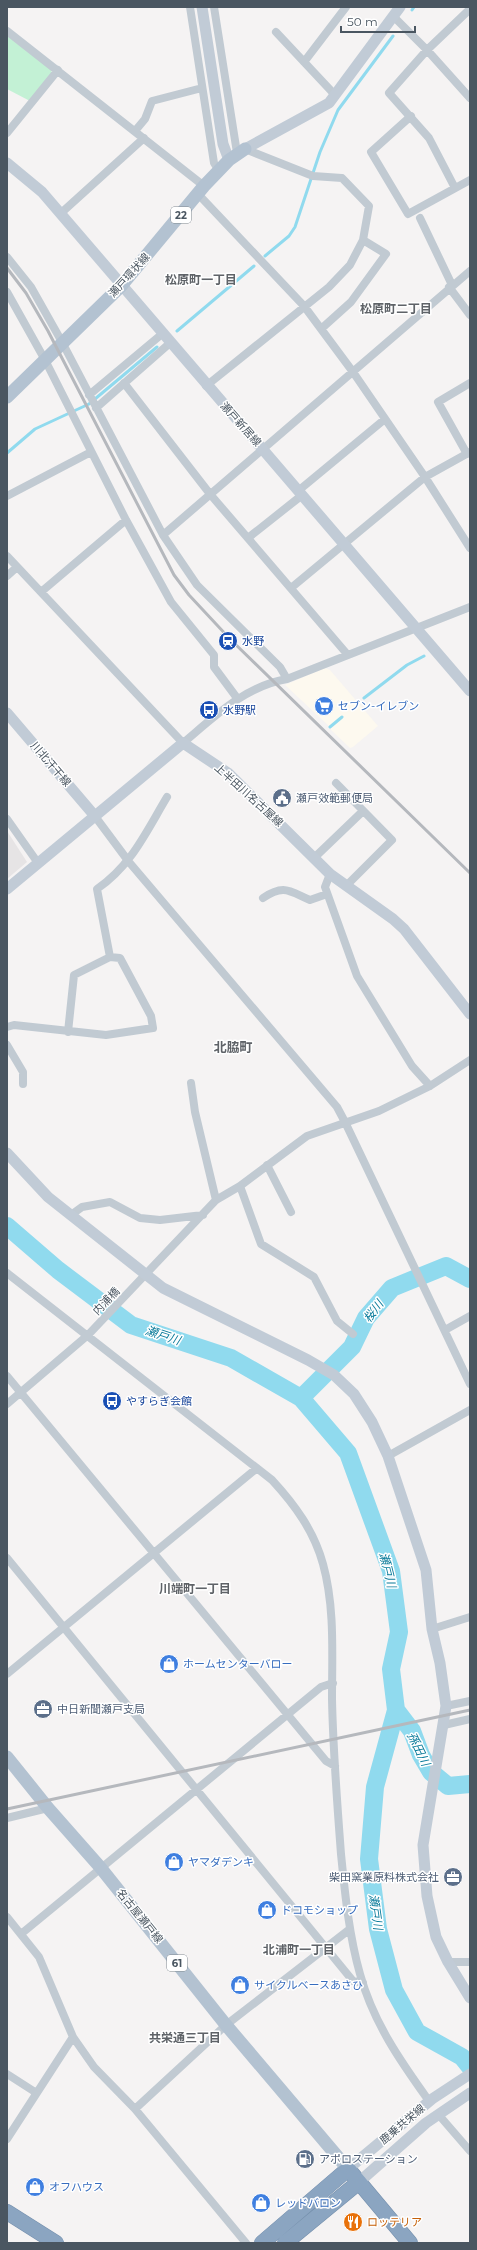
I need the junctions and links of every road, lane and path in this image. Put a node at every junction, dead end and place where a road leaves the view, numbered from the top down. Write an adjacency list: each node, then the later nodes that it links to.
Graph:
1 (190, 7): 13 (street)
2 (202, 7): 20 (street)
3 (214, 7): 20 (street)
4 (346, 7): 11 (street)
5 (400, 7): 7 (street)
6 (470, 9): 10 (street)
7 (394, 17): 10 (street); 14 (street)
8 (7, 31): 12 (street)
9 (276, 32): 11 (street)
10 (427, 50): 15 (street); 16 (street)
11 (304, 62): 14 (street)
12 (58, 70): 17 (street); 18 (street)
13 (202, 88): 17 (street); 22 (street)
14 (335, 95): 20 (street)
15 (470, 98)
16 (411, 116): 24 (street); 24 (street)
17 (135, 131): 19 (street)
18 (7, 133)
19 (144, 138): 25 (street); 26 (street)
20 (237, 154): 22 (main road, 瀬戸環状線 / 22); 28 (street)
21 (7, 163): 26 (street, 瀬戸新居線)
22 (219, 171): 25 (main road, 瀬戸環状線 / 22)
23 (470, 180): 24 (street)
24 (455, 188)
25 (201, 190): 31 (main road, 瀬戸環状線 / 22); 34 (street)
26 (60, 214): 31 (street, 瀬戸新居線)
27 (420, 218): 32 (street)
28 (363, 240): 34 (street); 36 (street)
29 (7, 257): 38 (street)
30 (470, 271): 32 (street)
31 (121, 286): 37 (street, 瀬戸新居線); 38 (main road, 瀬戸環状線 / 22)
32 (451, 286): 35 (street); 41 (street)
33 (7, 292): 40 (street)
34 (304, 306): 36 (street); 44 (street)
35 (470, 315)
36 (321, 329): 41 (street)
37 (162, 334): 39 (street, 瀬戸新居線); 45 (street)
38 (62, 342): 40 (main road, 瀬戸環状線 / 22); 45 (street)
39 (170, 343): 43 (street); 44 (street, 瀬戸新居線)
40 (45, 360): 46 (main road, 瀬戸環状線 / 22); 50 (street)
41 (354, 372): 48 (street); 49 (street)
42 (470, 383): 51 (street)
43 (124, 384): 47 (street); 53 (street)
44 (206, 386): 49 (street, 瀬戸新居線)
45 (90, 396): 47 (street)
46 (7, 397)
47 (96, 407): 57 (street)
48 (386, 419): 52 (street); 54 (street)
49 (263, 449): 53 (street); 54 (street, 瀬戸新居線)
50 (91, 452): 55 (street); 56 (street)
51 (468, 453): 52 (street)
52 (425, 477): 59 (street); 60 (street)
53 (210, 494): 57 (street); 58 (street)
54 (299, 494): 58 (street); 59 (street, 瀬戸新居線)
55 (7, 496)
56 (126, 520): 65 (street); 71 (street)
57 (163, 535): 69 (street)
58 (248, 538): 64 (street)
59 (344, 545): 64 (street); 67 (street, 瀬戸新居線)
60 (470, 548)
61 (7, 556): 62 (street)
62 (17, 567): 63 (street); 65 (street)
63 (7, 576)
64 (291, 588): 68 (street)
65 (41, 592): 73 (street)
66 (470, 607): 67 (street)
67 (416, 627): 68 (street); 70 (street, 瀬戸新居線)
68 (347, 654): 69 (street)
69 (286, 678): 71 (street)
70 (470, 691)
71 (237, 698): 73 (street)
72 (7, 713): 77 (street, 川北汗干線)
73 (183, 743): 77 (street); 79 (street, 上半田川名古屋線)
74 (336, 783): 76 (street)
75 (167, 797): 80 (street)
76 (362, 811): 79 (street); 83 (street)
77 (94, 815): 80 (street); 81 (street)
78 (7, 819): 81 (street)
79 (314, 858): 82 (street, 上半田川名古屋線)
80 (129, 862): 87 (street); 96 (street)
81 (38, 863): 84 (street)
82 (330, 874): 83 (street, 上半田川名古屋線); 85 (street)
83 (346, 885): 88 (street, 上半田川名古屋線)
84 (7, 889)
85 (327, 894): 86 (street); 95 (street)
86 (263, 898)
87 (110, 957): 90 (street); 90 (street)
88 (470, 1014)
89 (7, 1027): 90 (street)
90 (68, 1032)
91 (7, 1045): 94 (street)
92 (470, 1060): 95 (street, 内浦橋)
93 (191, 1083): 100 (street)
94 (23, 1084)
95 (430, 1086): 96 (street, 内浦橋)
96 (345, 1122): 98 (street, 内浦橋); 107 (street)
97 (7, 1153): 102 (street)
98 (267, 1165): 99 (street, 内浦橋); 101 (street)
99 (240, 1186): 100 (street, 内浦橋); 109 (street)
100 (216, 1200): 103 (street, 内浦橋)
101 (291, 1212)
102 (71, 1215): 103 (street); 105 (street)
103 (203, 1215): 105 (street, 内浦橋)
104 (7, 1273): 108 (street)
105 (146, 1274): 108 (street, 内浦橋); 115 (street)
106 (470, 1316): 107 (street)
107 (445, 1330): 111 (street)
108 (91, 1332): 112 (street, 内浦橋); 116 (street)
109 (353, 1334)
110 (7, 1376): 112 (street)
111 (470, 1384)
112 (21, 1393): 113 (street, 内浦橋); 117 (street)
113 (7, 1404)
114 (470, 1410): 115 (street)
115 (388, 1456): 121 (street)
116 (257, 1468): 117 (street); 123 (street)
117 (154, 1554): 120 (street); 126 (street)
118 (7, 1558): 120 (street)
119 (470, 1617): 121 (street)
120 (64, 1627): 122 (street); 131 (street)
121 (432, 1629): 125 (street)
122 (7, 1674)
123 (333, 1684): 126 (street); 130 (street)
124 (470, 1702): 125 (street)
125 (446, 1706): 128 (street)
126 (288, 1715): 130 (street); 131 (street)
127 (470, 1719): 128 (street)
128 (444, 1725): 139 (street)
129 (7, 1757): 132 (main road, 名古屋瀬戸線 / 61)
130 (335, 1766): 136 (street)
131 (197, 1788): 134 (street); 138 (street)
132 (48, 1808): 133 (street); 134 (main road, 名古屋瀬戸線 / 61)
133 (7, 1818)
134 (100, 1867): 137 (street); 143 (main road, 名古屋瀬戸線 / 61)
135 (7, 1916): 137 (street)
136 (350, 1929): 138 (street); 141 (street)
137 (21, 1934): 144 (street)
138 (327, 1948): 141 (street); 143 (street)
139 (448, 1962): 140 (street); 142 (street)
140 (470, 1962)
141 (363, 1983): 149 (street)
142 (470, 1998)
143 (226, 2025): 150 (street); 154 (main road, 名古屋瀬戸線 / 61)
144 (73, 2036): 147 (street); 150 (street)
145 (7, 2074): 147 (street)
146 (470, 2074): 149 (street, 鹿乗共栄線)
147 (35, 2092): 152 (street)
148 (470, 2093): 151 (street, 鹿乗共栄線)
149 (433, 2098): 154 (street, 鹿乗共栄線)
150 (135, 2109): 158 (street)
151 (443, 2111): 153 (street); 155 (street, 鹿乗共栄線)
152 (7, 2139)
153 (470, 2150)
154 (348, 2169): 155 (highway); 159 (highway)
155 (359, 2182): 160 (highway); 161 (highway)
156 (7, 2212): 157 (highway)
157 (56, 2243)
158 (246, 2243)
159 (262, 2243)
160 (285, 2243)
161 (410, 2243)

